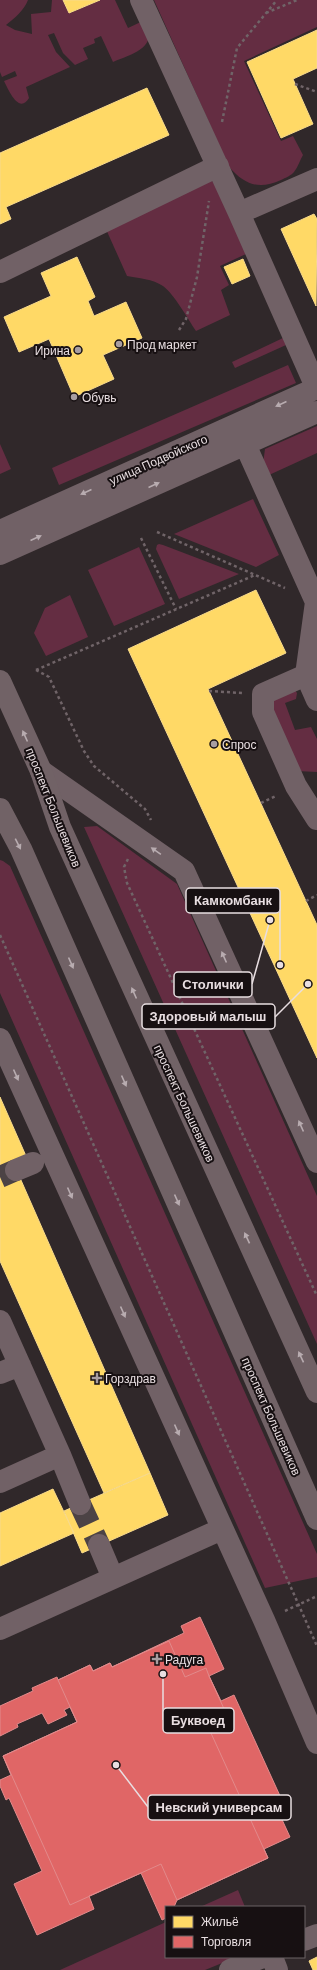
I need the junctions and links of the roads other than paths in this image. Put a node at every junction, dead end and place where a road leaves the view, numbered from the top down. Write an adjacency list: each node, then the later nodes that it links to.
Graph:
1 (141, 0): 2 (street)
2 (218, 166): 4 (street); 5 (street)
3 (317, 179): 4 (street)
4 (239, 213): 6 (street)
5 (0, 272)
6 (317, 389): 8 (street, улица Подвойского, one-way to 8)
7 (317, 412): 9 (street, улица Подвойского)
8 (235, 424): 9 (street); 10 (street, улица Подвойского, one-way to 10)
9 (245, 445): 11 (street, улица Подвойского, one-way to 9); 12 (street)
10 (0, 531)
11 (0, 554)
12 (317, 602): 13 (street)
13 (306, 675): 15 (street); 18 (street)
14 (0, 681): 16 (main road, проспект Большевиков, one-way to 14)
15 (317, 700)
16 (40, 771): 20 (street, one-way to 16); 23 (main road, проспект Большевиков, one-way to 16)
17 (0, 810): 27 (main road, проспект Большевиков, one-way to 27)
18 (316, 812)
19 (0, 1039): 28 (street, one-way to 28)
20 (317, 1162)
21 (0, 1321): 22 (street)
22 (10, 1369): 24 (street)
23 (317, 1392)
24 (60, 1455): 25 (street); 26 (street)
25 (0, 1482)
26 (80, 1504)
27 (317, 1519)
28 (222, 1529): 30 (street); 32 (street)
29 (99, 1545): 30 (street)
30 (113, 1578): 31 (street)
31 (0, 1629)
32 (317, 1743)
33 (317, 1935): 34 (street)
34 (305, 1940)
35 (260, 1958): 37 (street)
36 (272, 1958): 38 (street)
37 (230, 1970)
38 (277, 1970)

